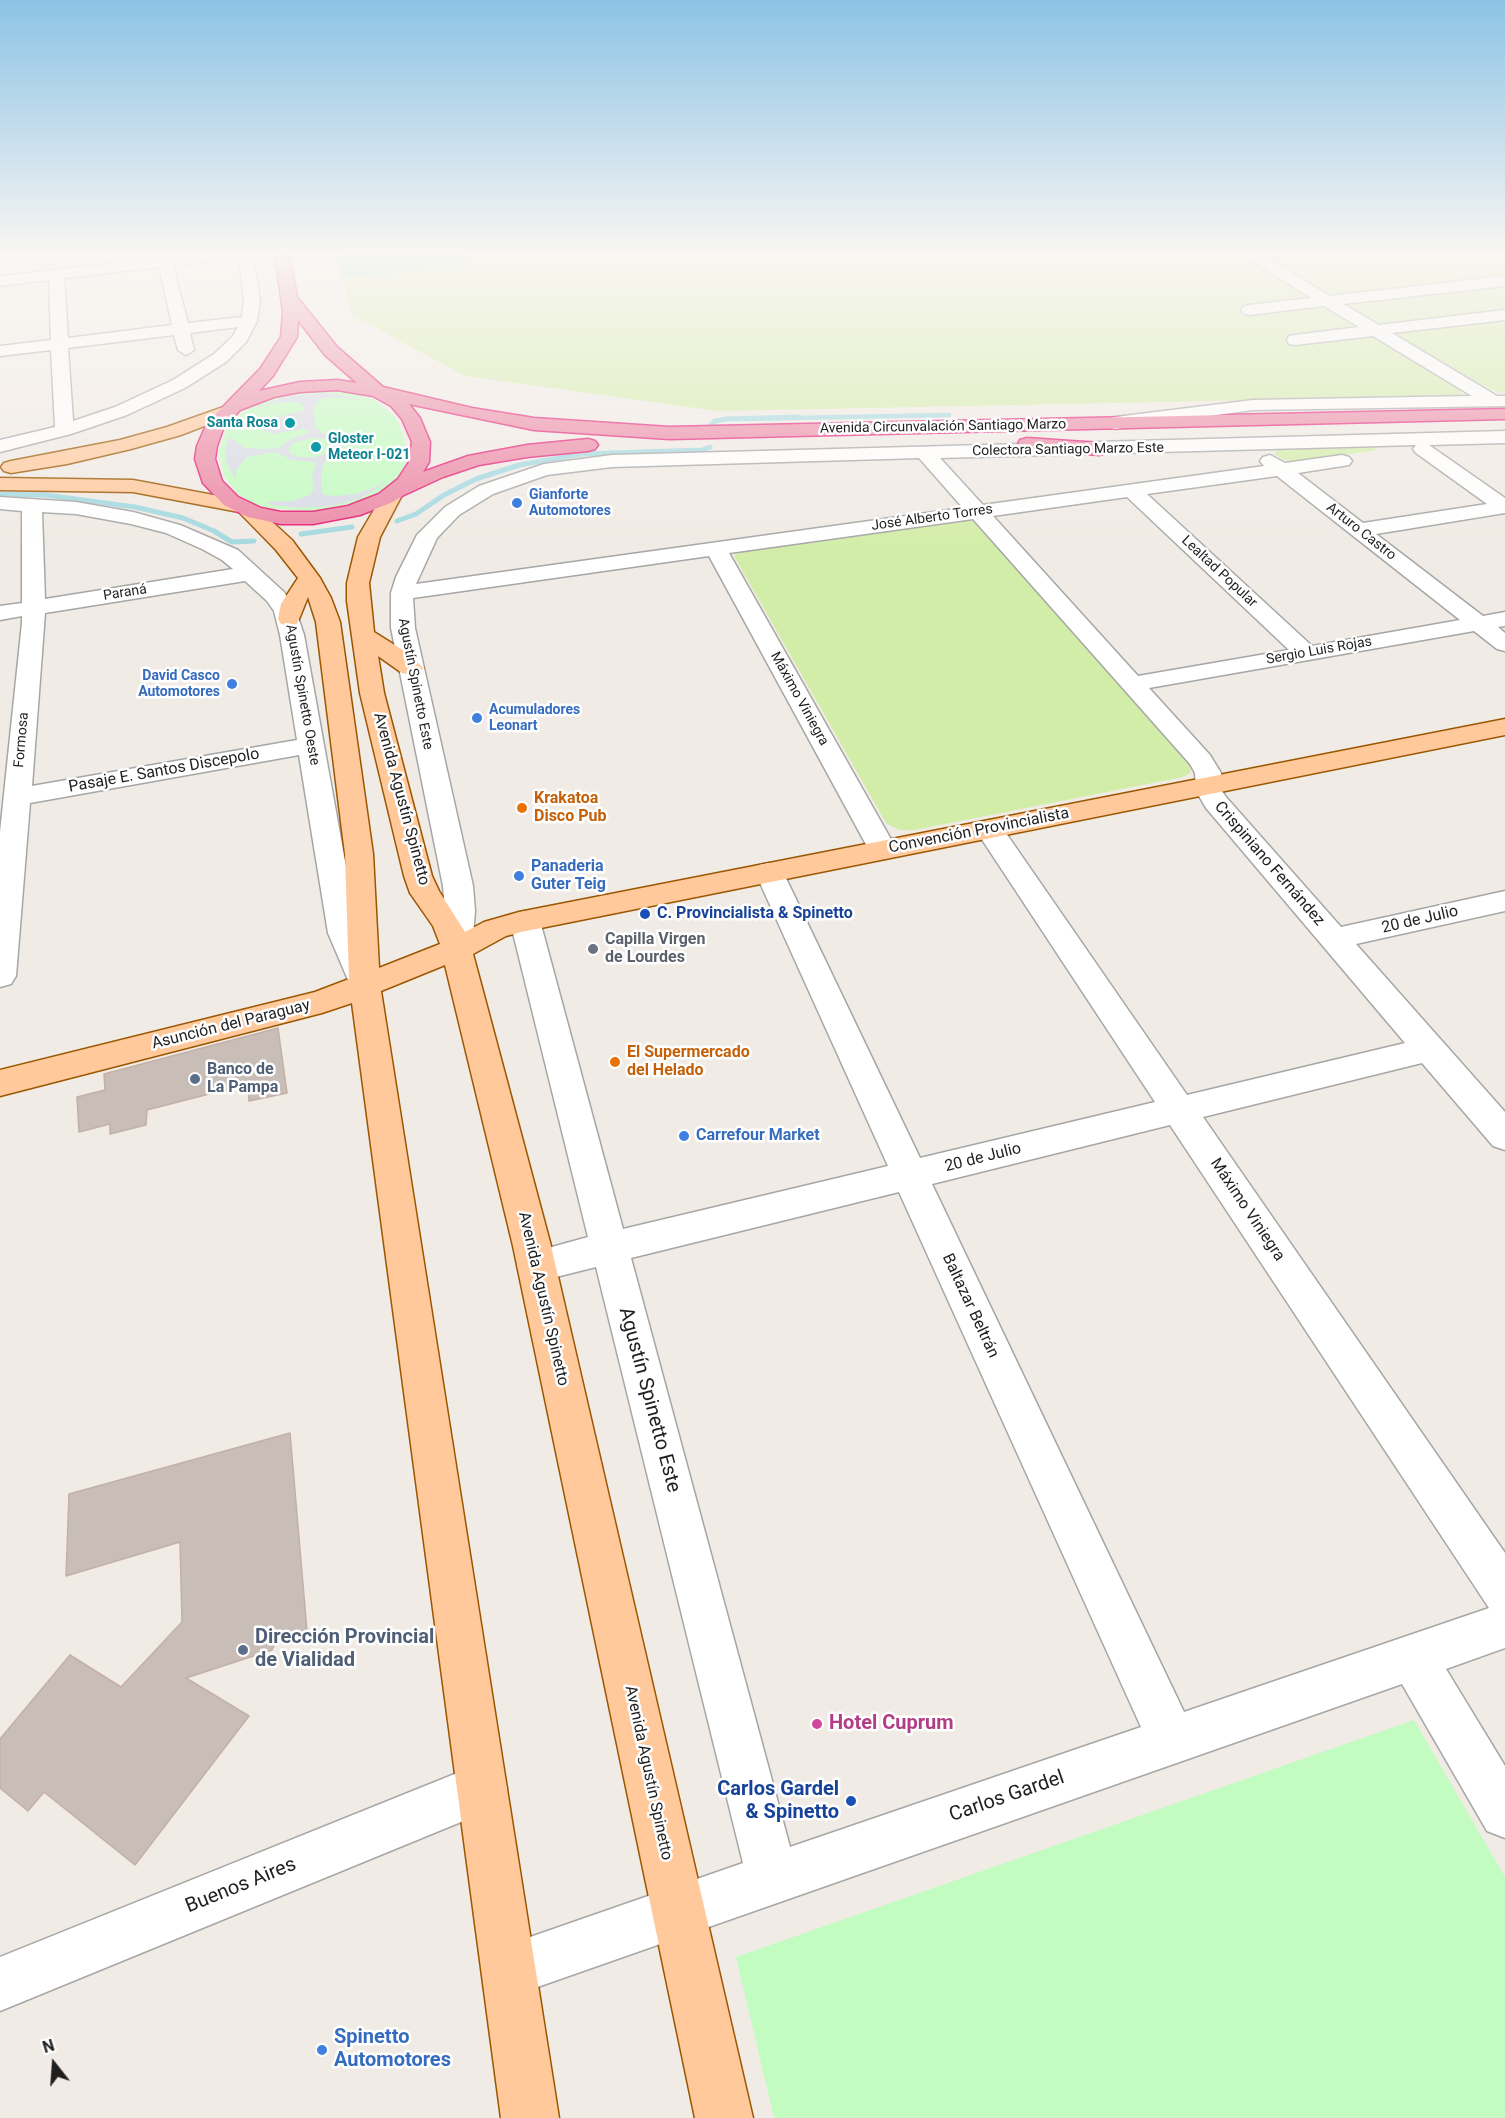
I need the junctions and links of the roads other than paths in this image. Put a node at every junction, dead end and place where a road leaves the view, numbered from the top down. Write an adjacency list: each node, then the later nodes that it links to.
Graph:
1 (60, 353): 15 (street)
2 (187, 353): 7 (street)
3 (225, 353): 7 (street)
4 (280, 353): 10 (highway)
5 (333, 353): 8 (highway)
6 (1414, 353): 9 (street)
7 (202, 370): 15 (street)
8 (381, 392): 10 (highway); 12 (highway, Avenida Circunvalación Santiago Marzo); 28 (highway)
9 (1502, 406): 12 (street, Colectora Santiago Marzo Este); 12 (highway, Avenida Circunvalación Santiago Marzo)
10 (232, 408): 24 (main road); 32 (highway)
11 (1505, 423): 13 (highway, Avenida Circunvalación Santiago Marzo)
12 (1244, 425): 13 (highway, Avenida Circunvalación Santiago Marzo); 17 (street, Colectora Santiago Marzo Este); 18 (highway, Avenida Circunvalación Santiago Marzo); 20 (street, Colectora Santiago Marzo Este); 25 (street, Arturo Castro)
13 (1330, 427): 14 (highway)
14 (1505, 429)
15 (64, 430): 19 (street)
16 (1505, 437): 17 (street, Colectora Santiago Marzo Este)
17 (1459, 439): 21 (street, José Alberto Torres)
18 (728, 440): 20 (highway); 28 (highway, Avenida Circunvalación Santiago Marzo)
19 (0, 446)
20 (1099, 449): 22 (street, Colectora Santiago Marzo Este)
21 (1423, 449): 25 (street, José Alberto Torres); 31 (street)
22 (925, 453): 23 (street, Colectora Santiago Marzo Este); 33 (street, Crispiniano Fernández)
23 (630, 460): 38 (street, Agustín Spinetto Este)
24 (0, 468)
25 (1280, 469): 27 (street, José Alberto Torres); 34 (street, Arturo Castro)
26 (0, 484): 32 (main road)
27 (1131, 490): 33 (street, José Alberto Torres); 46 (street, Lealtad Popular)
28 (394, 493): 32 (highway); 44 (main road, Avenida Agustín Spinetto)
29 (0, 503): 30 (street, Agustín Spinetto Oeste)
30 (32, 504): 36 (street, Agustín Spinetto Oeste); 39 (street, Formosa)
31 (1505, 507): 34 (street)
32 (244, 508): 37 (main road)
33 (978, 512): 35 (street, José Alberto Torres); 48 (street, Crispiniano Fernández)
34 (1359, 530): 43 (street, Arturo Castro)
35 (716, 549): 38 (street, José Alberto Torres); 54 (street, Máximo Viniegra)
36 (251, 573): 39 (street, Paraná); 41 (street, Agustín Spinetto Oeste)
37 (309, 578): 41 (main road); 61 (main road)
38 (402, 593): 47 (street, Agustín Spinetto Este)
39 (34, 607): 40 (street, Paraná); 52 (street, Formosa)
40 (0, 613)
41 (289, 619): 50 (street, Agustín Spinetto Oeste)
42 (1505, 619): 43 (street, Sergio Luis Rojas)
43 (1479, 623): 45 (street, Arturo Castro); 46 (street, Sergio Luis Rojas)
44 (362, 633): 47 (main road); 59 (main road, Avenida Agustín Spinetto)
45 (1505, 644)
46 (1307, 654): 48 (street, Sergio Luis Rojas)
47 (411, 668): 59 (street, Agustín Spinetto Este)
48 (1132, 684): 51 (street, Crispiniano Fernández)
49 (1505, 727): 51 (main road, Convención Provincialista)
50 (311, 745): 52 (street, Pasaje E. Santos Discepolo); 61 (street, Agustín Spinetto Oeste)
51 (1208, 786): 53 (main road, Convención Provincialista); 58 (street, Crispiniano Fernández)
52 (17, 796): 60 (street, Formosa)
53 (989, 829): 54 (main road, Convención Provincialista); 64 (street, Máximo Viniegra)
54 (883, 850): 55 (main road, Convención Provincialista)
55 (769, 872): 57 (main road, Convención Provincialista); 66 (street, Baltazar Beltrán)
56 (1505, 901): 58 (street, 20 de Julio)
57 (525, 921): 59 (main road, Convención Provincialista); 67 (street, Agustín Spinetto Este)
58 (1334, 939): 62 (street, Crispiniano Fernández)
59 (457, 949): 61 (main road, Asunción del Paraguay); 68 (main road, Avenida Agustín Spinetto)
60 (0, 976)
61 (365, 986): 63 (main road, Asunción del Paraguay); 73 (main road)
62 (1430, 1049): 64 (street, 20 de Julio); 65 (street, Crispiniano Fernández)
63 (0, 1083)
64 (1179, 1110): 66 (street, 20 de Julio); 69 (street, Máximo Viniegra)
65 (1505, 1136)
66 (909, 1175): 67 (street, 20 de Julio); 72 (street, Baltazar Beltrán)
67 (610, 1248): 68 (street, 20 de Julio); 75 (street, Agustín Spinetto Este)
68 (536, 1266): 76 (main road, Avenida Agustín Spinetto)
69 (1505, 1592)
70 (1505, 1624): 71 (street, Carlos Gardel)
71 (1412, 1657): 72 (street, Carlos Gardel); 74 (street)
72 (1172, 1740): 75 (street, Carlos Gardel)
73 (482, 1788): 77 (main road); 78 (street, Buenos Aires)
74 (1505, 1813)
75 (773, 1878): 76 (street, Carlos Gardel)
76 (678, 1911): 77 (street, Carlos Gardel); 80 (main road, Avenida Agustín Spinetto)
77 (509, 1970): 79 (main road)
78 (0, 1984)
79 (530, 2118)
80 (724, 2118)

